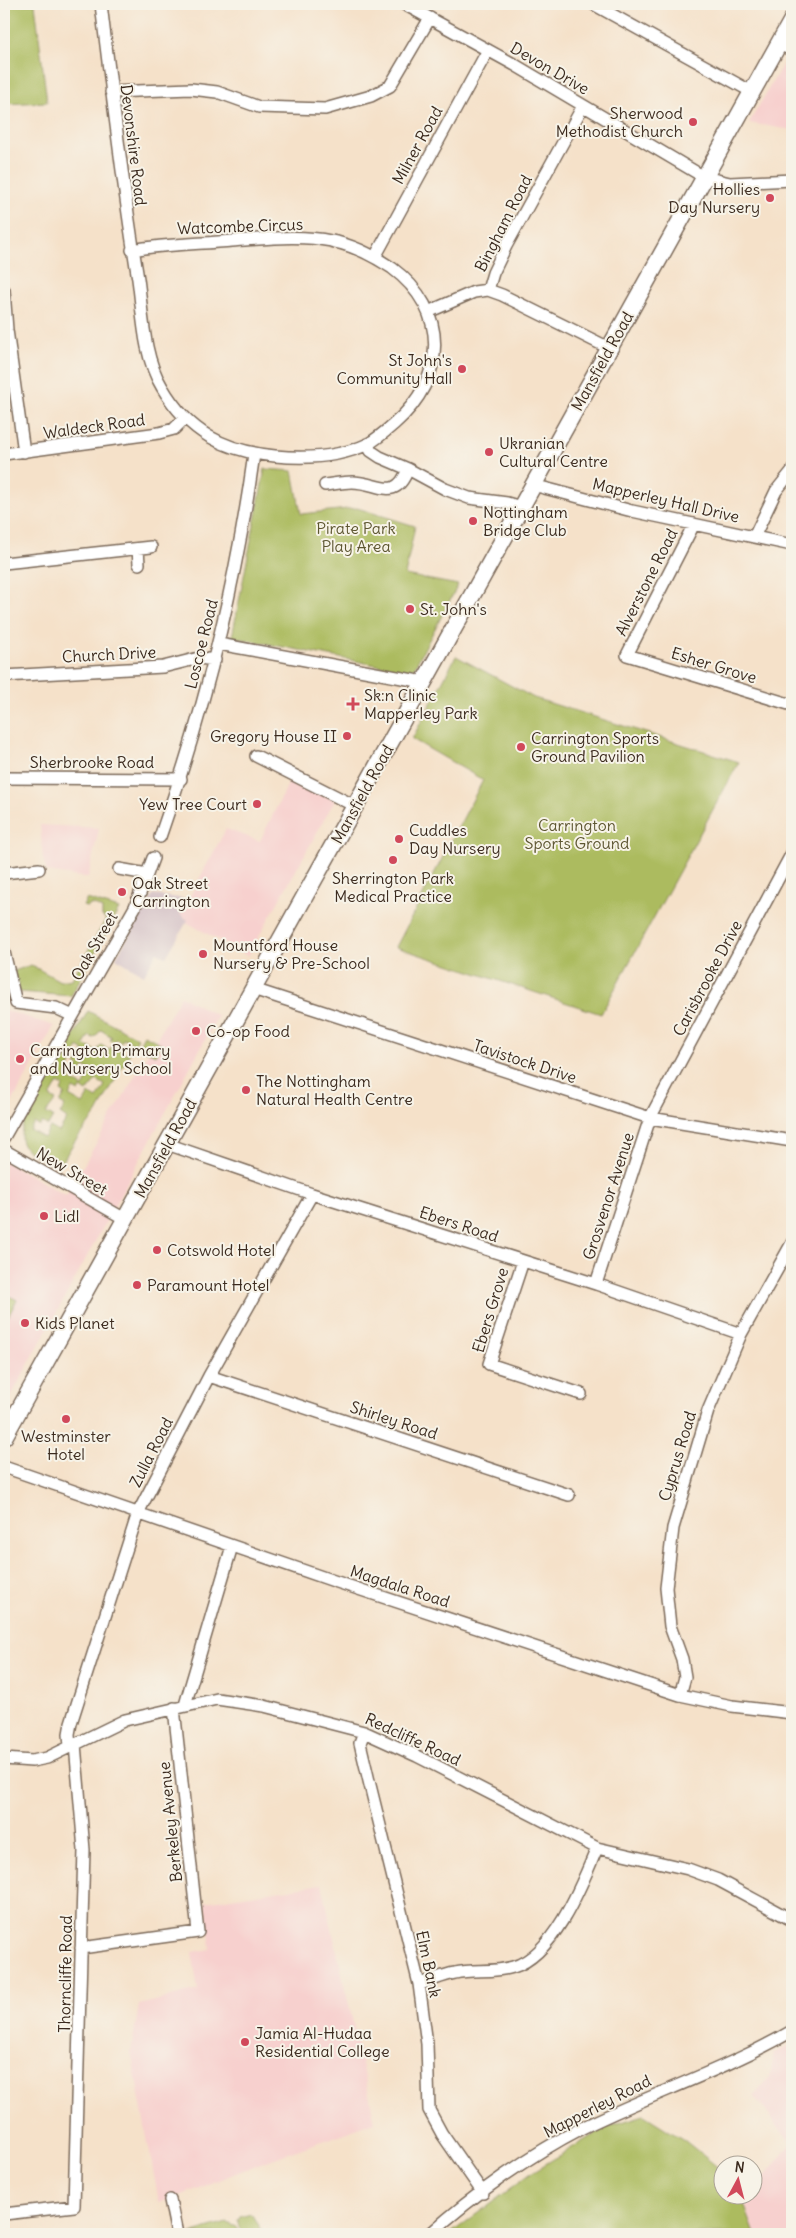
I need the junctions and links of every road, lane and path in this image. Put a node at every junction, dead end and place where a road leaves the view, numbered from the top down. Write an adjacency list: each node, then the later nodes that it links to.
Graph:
1 (101, 4): 8 (street, Devonshire Road)
2 (404, 4): 4 (street, Devon Drive)
3 (593, 4): 9 (street)
4 (430, 18): 7 (street, Devon Drive); 8 (street)
5 (792, 20): 6 (highway, Mansfield Road)
6 (785, 47): 9 (highway, Mansfield Road)
7 (488, 50): 10 (street, Devon Drive); 14 (street, Milner Road)
8 (111, 92): 13 (street, Devonshire Road)
9 (752, 92): 11 (highway, Mansfield Road)
10 (583, 106): 11 (street, Devon Drive); 17 (street, Bingham Road)
11 (704, 177): 12 (street, Devon Drive); 19 (highway, Mansfield Road)
12 (792, 180)
13 (132, 250): 14 (street, Watcombe Circus); 15 (street, Devonshire Road)
14 (375, 257): 18 (street, Watcombe Circus)
15 (139, 289): 20 (street, Watcombe Circus)
16 (4, 290): 22 (street)
17 (488, 290): 18 (street); 19 (street, Bingham Road)
18 (428, 312): 21 (street, Watcombe Circus)
19 (609, 348): 28 (highway, Mansfield Road)
20 (184, 419): 22 (street, Waldeck Road); 24 (street, Watcombe Circus)
21 (367, 444): 24 (street, Watcombe Circus); 25 (street)
22 (24, 452): 23 (street, Waldeck Road)
23 (4, 454)
24 (254, 454): 37 (street, Loscoe Road)
25 (408, 469): 27 (street); 29 (street)
26 (792, 470): 31 (street)
27 (325, 485)
28 (533, 485): 29 (highway, Mansfield Road); 30 (street, Mapperley Hall Drive)
29 (521, 507): 41 (highway, Mansfield Road)
30 (694, 524): 31 (street, Mapperley Hall Drive); 38 (street, Alverstone Road)
31 (754, 537): 32 (street, Mapperley Hall Drive)
32 (792, 545)
33 (151, 547): 34 (street)
34 (138, 549): 35 (street); 36 (street)
35 (4, 563)
36 (139, 564)
37 (219, 644): 39 (street, Loscoe Road); 41 (street)
38 (627, 655): 42 (street, Esher Grove)
39 (215, 660): 40 (street, Church Drive); 45 (street, Loscoe Road)
40 (4, 676)
41 (424, 682): 46 (highway, Mansfield Road)
42 (792, 705)
43 (256, 756): 46 (street)
44 (4, 778): 45 (street, Sherbrooke Road)
45 (181, 779): 47 (street, Loscoe Road)
46 (355, 806): 55 (highway, Mansfield Road)
47 (160, 837)
48 (791, 856): 57 (street, Carisbrooke Drive)
49 (153, 858): 53 (street)
50 (39, 869): 52 (street)
51 (119, 869): 53 (street)
52 (4, 873)
53 (147, 874): 56 (street, Oak Street)
54 (4, 952): 56 (street)
55 (253, 989): 57 (street, Tavistock Drive); 60 (highway, Mansfield Road)
56 (73, 1016): 58 (street, Oak Street)
57 (650, 1118): 59 (street, Tavistock Drive); 66 (street, Grosvenor Avenue)
58 (4, 1137)
59 (792, 1141)
60 (167, 1144): 62 (street, Ebers Road); 63 (highway, Mansfield Road)
61 (4, 1150): 63 (street, New Street)
62 (312, 1194): 65 (street, Ebers Road); 68 (street, Zulla Road)
63 (125, 1219): 70 (highway, Mansfield Road)
64 (792, 1243): 67 (street, Cyprus Road)
65 (523, 1261): 66 (street, Ebers Road); 69 (street, Ebers Grove)
66 (596, 1284): 67 (street, Ebers Road)
67 (741, 1334): 75 (street, Cyprus Road)
68 (209, 1376): 72 (street, Shirley Road); 73 (street, Zulla Road)
69 (581, 1394)
70 (4, 1437)
71 (4, 1467): 73 (street, Magdala Road)
72 (569, 1495)
73 (138, 1513): 74 (street, Magdala Road); 79 (street, Zulla Road)
74 (232, 1546): 75 (street, Magdala Road); 76 (street)
75 (680, 1694): 77 (street, Magdala Road)
76 (179, 1706): 78 (street, Redcliffe Road); 79 (street, Redcliffe Road); 83 (street, Berkeley Avenue)
77 (792, 1713)
78 (364, 1732): 81 (street, Redcliffe Road); 84 (street, Elm Bank)
79 (72, 1745): 80 (street, Redcliffe Road); 83 (street, Thorncliffe Road)
80 (4, 1759)
81 (597, 1848): 82 (street, Redcliffe Road); 84 (street)
82 (792, 1920)
83 (81, 1948): 88 (street, Thorncliffe Road)
84 (419, 1984): 86 (street, Elm Bank)
85 (792, 2031): 86 (street, Mapperley Road)
86 (482, 2193): 90 (street, Mapperley Road)
87 (170, 2200): 89 (street)
88 (4, 2214)
89 (177, 2234)
90 (430, 2234)

